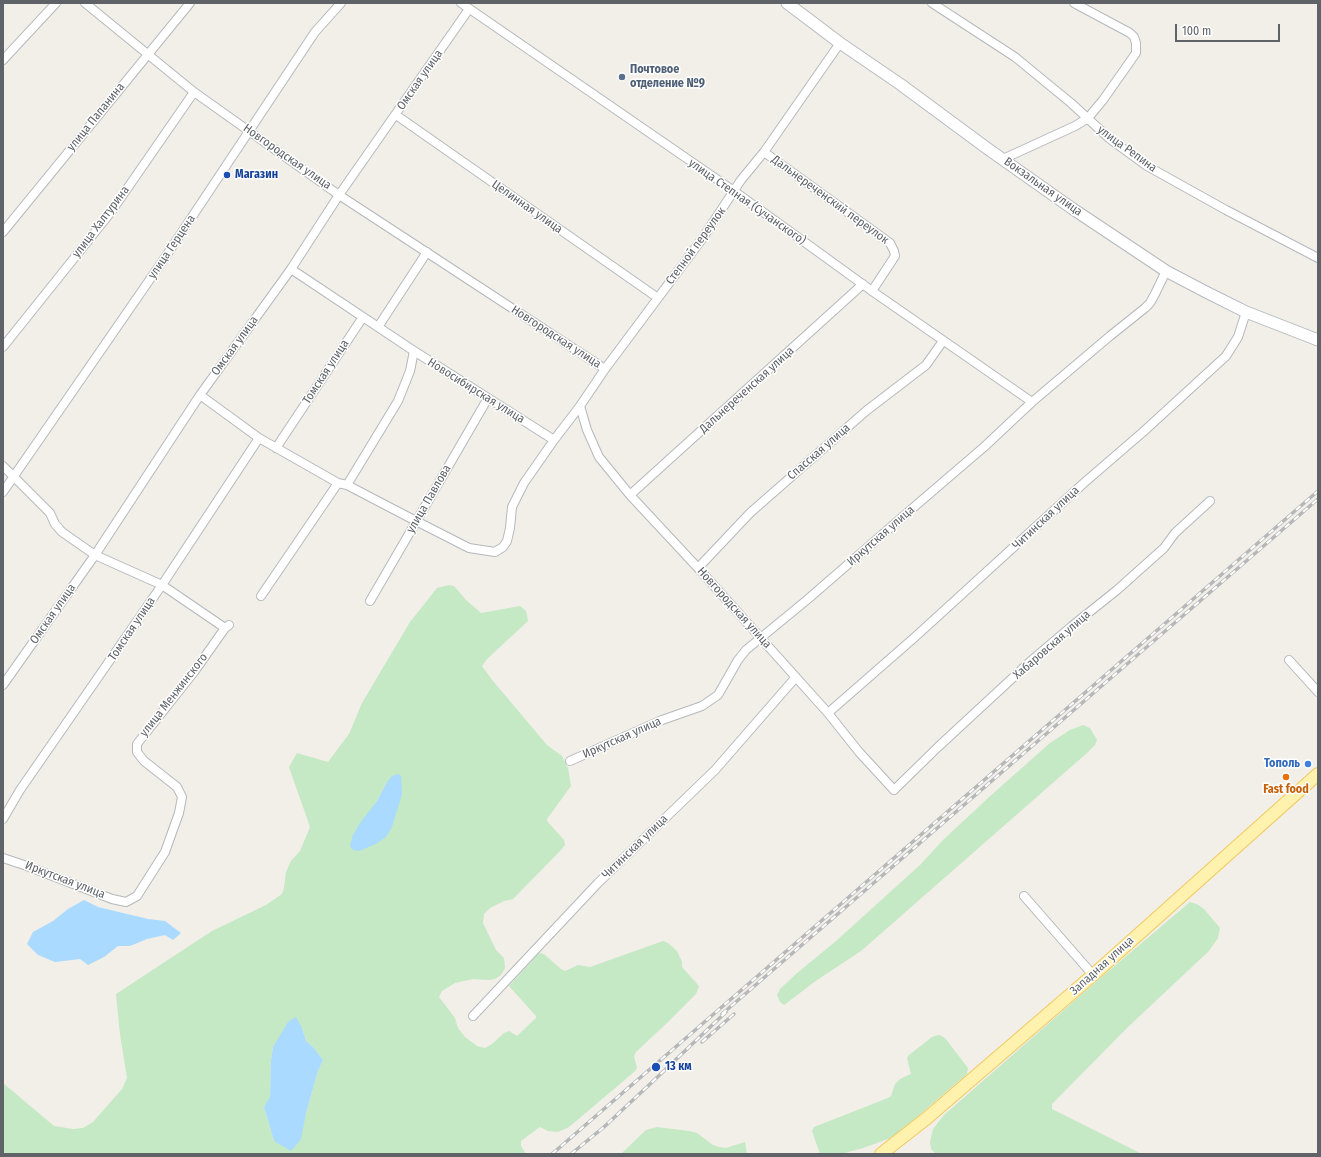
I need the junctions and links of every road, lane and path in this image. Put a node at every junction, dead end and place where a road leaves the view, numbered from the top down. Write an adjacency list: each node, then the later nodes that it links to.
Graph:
1 (56, 3): 12 (street)
2 (84, 3): 11 (street, Новгородская улица)
3 (190, 3): 11 (street, улица Папанина)
4 (341, 3): 16 (street, улица Герцена)
5 (461, 3): 9 (street, улица Степная (Сучанского))
6 (787, 3): 10 (main road, Вокзальная улица)
7 (932, 3): 15 (street, улица Репина)
8 (1074, 3): 15 (street)
9 (469, 8): 14 (street, Омская улица); 19 (street, улица Степная (Сучанского))
10 (840, 43): 17 (street, Степной переулок); 18 (main road, Вокзальная улица)
11 (148, 54): 13 (street, Новгородская улица); 21 (street, улица Папанина)
12 (3, 60)
13 (194, 92): 16 (street, Новгородская улица); 34 (street, улица Халтурина)
14 (396, 115): 20 (street, Омская улица); 28 (street, Целинная улица)
15 (1088, 118): 18 (street); 23 (street, улица Репина)
16 (249, 130): 20 (street, Новгородская улица); 45 (street, улица Герцена)
17 (764, 152): 19 (street, Степной переулок); 27 (street, Дальнереченский переулок)
18 (1002, 159): 25 (main road, Вокзальная улица)
19 (734, 191): 26 (street, улица Степная (Сучанского)); 28 (street, Степной переулок)
20 (339, 194): 22 (street, Новгородская улица); 24 (street, Омская улица)
21 (3, 232)
22 (427, 252): 31 (street); 36 (street, Новгородская улица)
23 (1318, 258)
24 (290, 269): 30 (street, Новосибирская улица); 37 (street, Омская улица)
25 (1166, 270): 29 (main road, Вокзальная улица); 39 (street, Иркутская улица)
26 (863, 284): 27 (street, улица Степная (Сучанского)); 49 (street, Дальнереченская улица)
27 (872, 291): 33 (street, улица Степная (Сучанского))
28 (658, 298): 36 (street, Степной переулок)
29 (1246, 312): 32 (main road, Вокзальная улица); 62 (street, Читинская улица)
30 (363, 317): 31 (street, Новосибирская улица); 43 (street, Томская улица)
31 (378, 327): 35 (street, Новосибирская улица)
32 (1318, 340)
33 (943, 341): 39 (street, улица Степная (Сучанского)); 53 (street, Спасская улица)
34 (3, 347)
35 (414, 352): 38 (street, Новосибирская улица); 47 (street)
36 (605, 369): 40 (street, Новгородская улица)
37 (200, 396): 41 (street); 52 (street, Омская улица)
38 (488, 398): 42 (street, Новосибирская улица); 51 (street, улица Павлова)
39 (1032, 402): 57 (street, Иркутская улица)
40 (580, 406): 42 (street); 49 (street, Новгородская улица)
41 (259, 438): 43 (street); 54 (street, Томская улица)
42 (554, 440): 51 (street)
43 (276, 448): 46 (street)
44 (3, 466): 45 (street)
45 (14, 478): 48 (street, улица Герцена); 52 (street)
46 (338, 483): 47 (street); 55 (street)
47 (347, 485): 51 (street)
48 (3, 492)
49 (630, 495): 53 (street, Новгородская улица)
50 (1210, 501): 65 (street, Хабаровская улица)
51 (416, 521): 56 (street, улица Павлова)
52 (95, 555): 54 (street); 60 (street, Омская улица)
53 (698, 568): 57 (street, Новгородская улица)
54 (162, 585): 66 (street, Томская улица); 69 (street, улица Менжинского)
55 (261, 596)
56 (370, 601)
57 (760, 637): 59 (street, Новгородская улица); 63 (street, Иркутская улица)
58 (1290, 660): 61 (street)
59 (796, 677): 62 (street, Новгородская улица); 71 (street, Читинская улица)
60 (3, 685)
61 (1318, 692)
62 (828, 713): 65 (street, Новгородская улица)
63 (570, 761)
64 (1318, 774): 70 (main road, Западная улица)
65 (894, 790)
66 (3, 819)
67 (3, 858): 69 (street, Иркутская улица)
68 (1024, 896): 70 (street)
69 (126, 902)
70 (1093, 975): 72 (main road, Западная улица)
71 (473, 1016)
72 (882, 1154)

